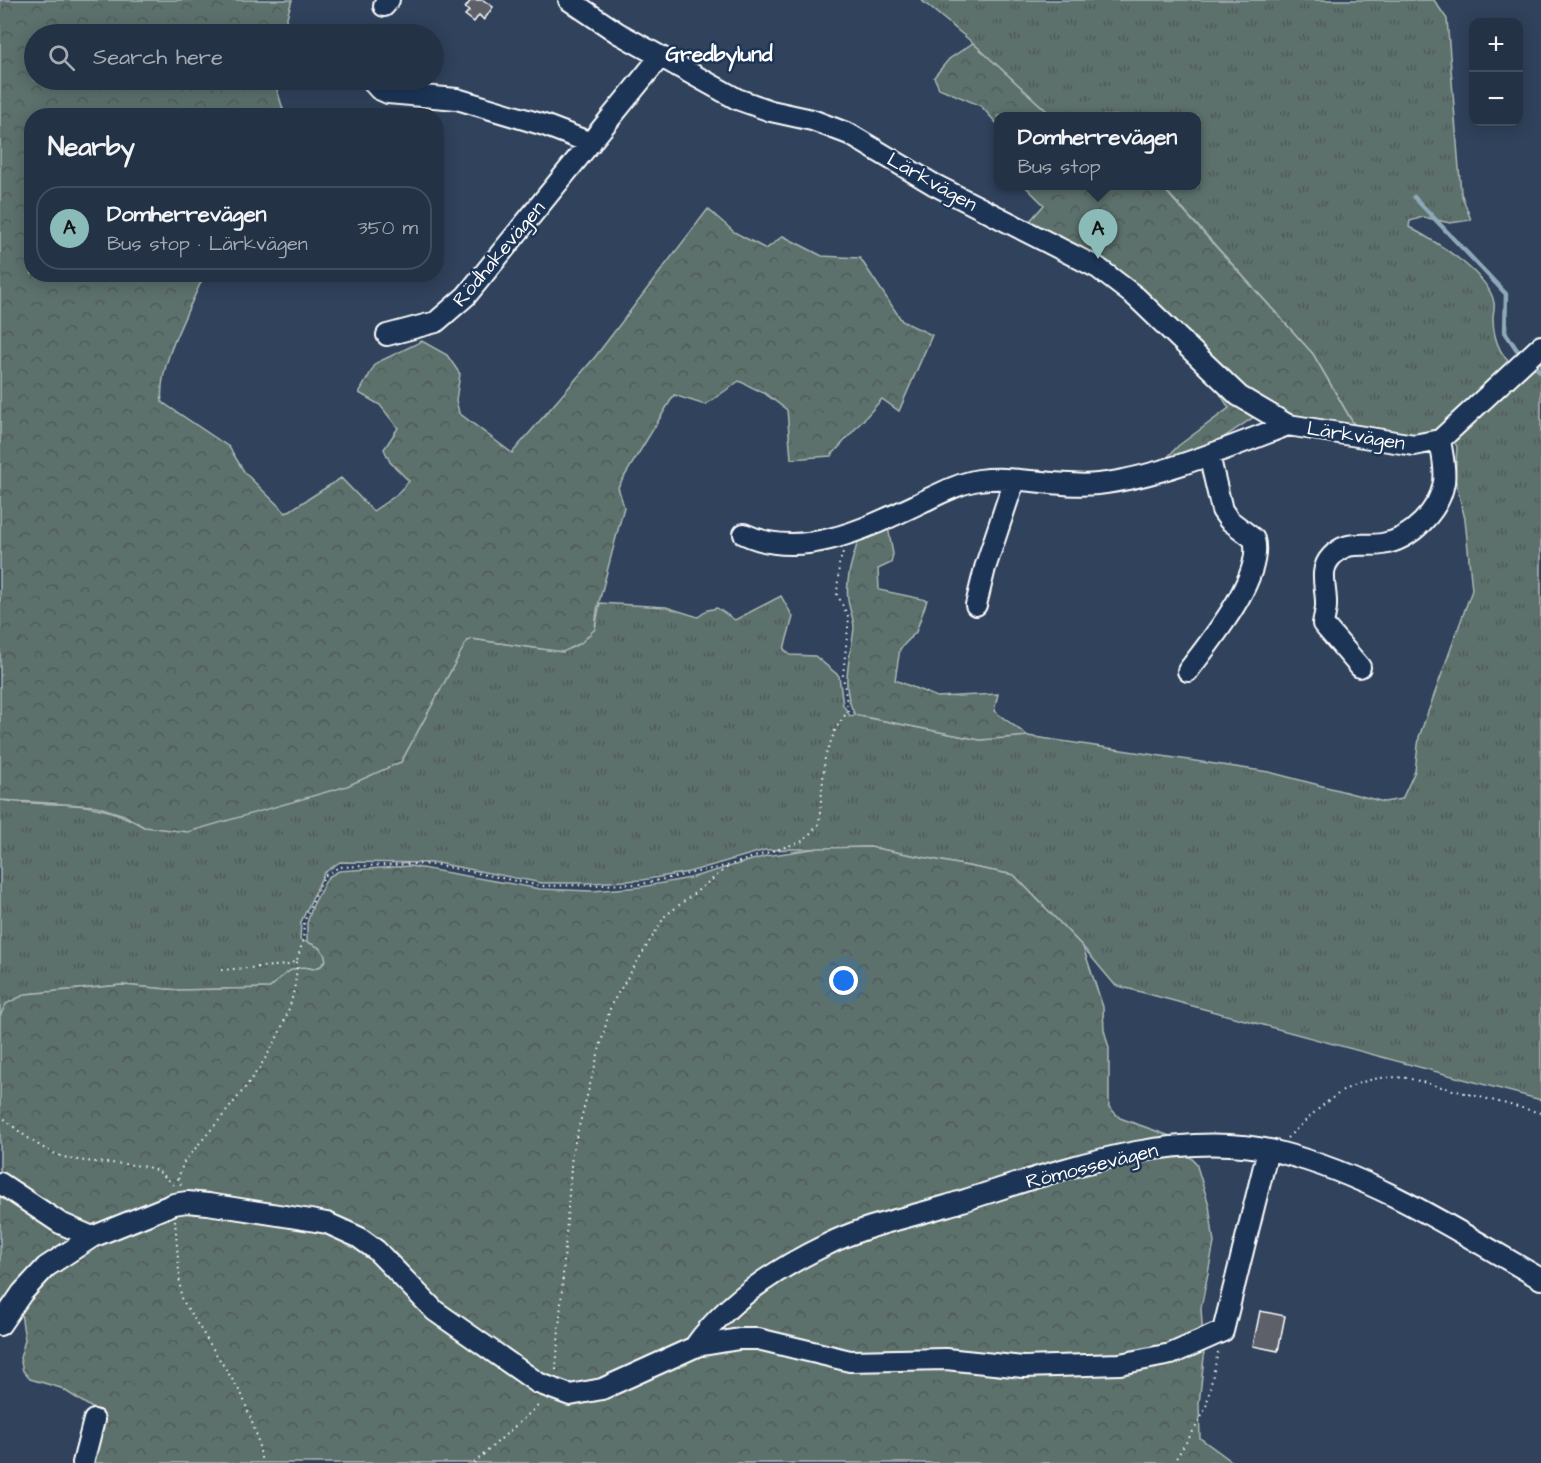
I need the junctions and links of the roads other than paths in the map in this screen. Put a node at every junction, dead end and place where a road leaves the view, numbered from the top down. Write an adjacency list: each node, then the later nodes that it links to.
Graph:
1 (568, 0): 2 (street, Lärkvägen)
2 (660, 57): 4 (street, Rödhakevägen); 7 (street, Lärkvägen)
3 (384, 90): 4 (street)
4 (591, 143): 5 (street, Rödhakevägen)
5 (387, 335)
6 (1541, 346): 8 (street)
7 (1288, 425): 8 (street, Lärkvägen); 9 (street)
8 (1440, 440): 13 (street)
9 (1209, 455): 10 (street); 14 (street)
10 (1014, 481): 11 (street); 12 (street)
11 (744, 534)
12 (976, 605)
13 (1359, 667)
14 (1188, 671)
15 (1272, 1151): 18 (street, Römossevägen); 20 (street, Römossevägen); 20 (street)
16 (0, 1183): 17 (street)
17 (93, 1238): 19 (street); 20 (street)
18 (1541, 1279)
19 (0, 1325)
20 (695, 1346)
21 (94, 1420): 22 (street)
22 (84, 1463)

